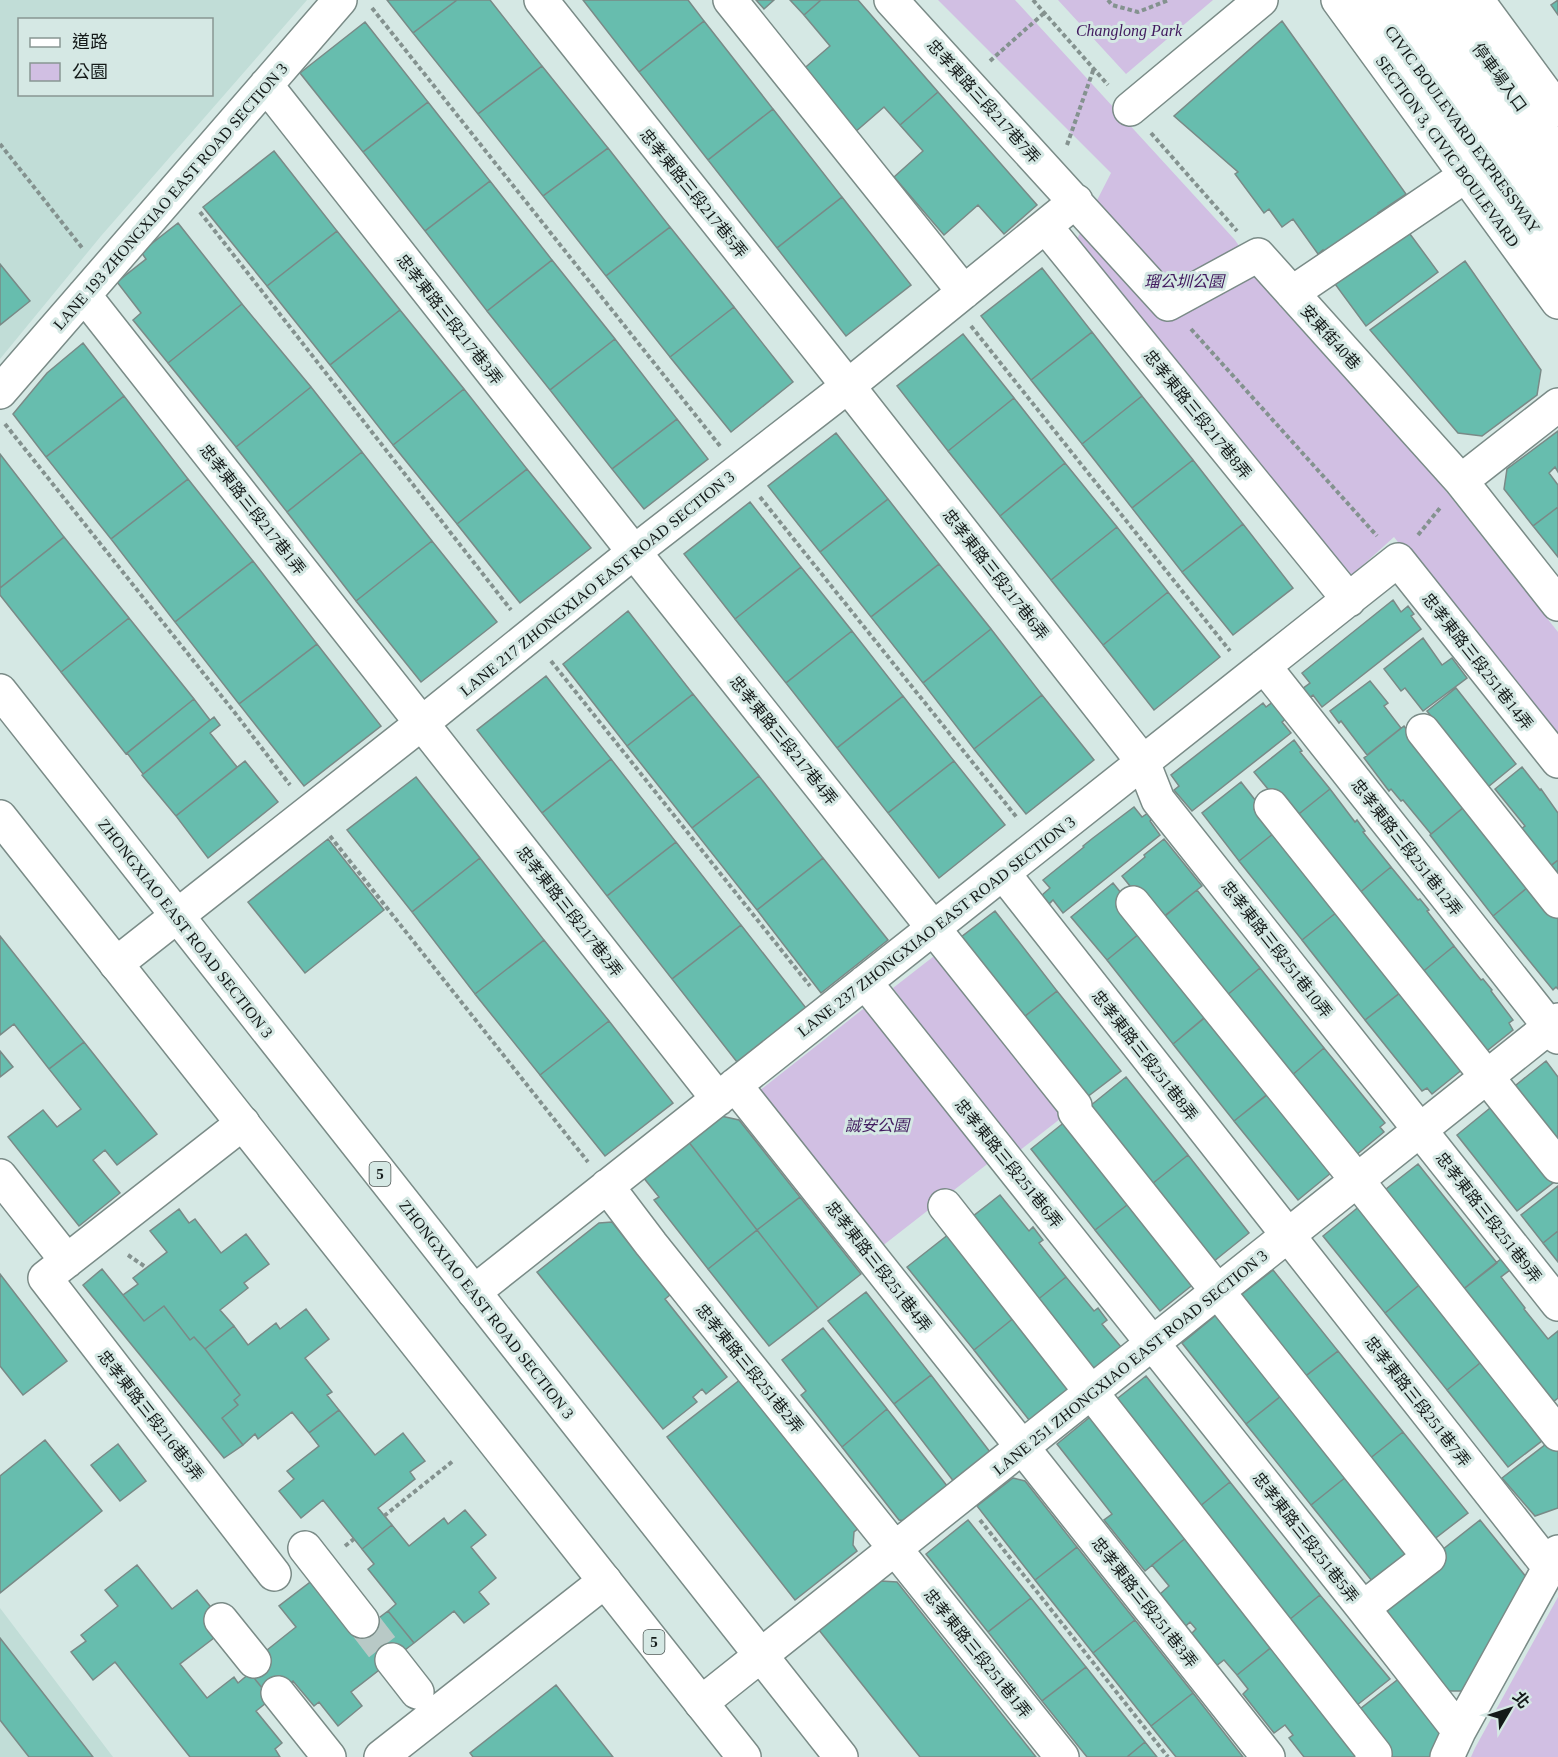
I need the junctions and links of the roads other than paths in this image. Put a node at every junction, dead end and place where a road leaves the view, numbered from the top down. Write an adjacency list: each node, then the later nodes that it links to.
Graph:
1 (340, 0): 13 (main road, LANE 193 ZHONGXIAO EAST ROAD SECTION 3)
2 (541, 0): 28 (main road, 忠孝東路三段217巷5弄)
3 (730, 0): 26 (main road)
4 (891, 0): 19 (main road, 忠孝東路三段217巷7弄)
5 (1261, 0): 15 (main road)
6 (1338, 0): 18 (main road, SECTION 3, CIVIC BOULEVARD)
7 (1369, 0): 23 (main road, CIVIC BOULEVARD EXPRESSWAY)
8 (1390, 0): 22 (main road)
9 (1416, 0): 20 (main road)
10 (1444, 0): 17 (main road, 停車場入口)
11 (1477, 0): 16 (main road)
12 (1489, 0): 14 (main road)
13 (266, 85): 25 (main road, LANE 193 ZHONGXIAO EAST ROAD SECTION 3); 32 (main road, 忠孝東路三段217巷3弄)
14 (1558, 93)
15 (1130, 109)
16 (1558, 110)
17 (1558, 153)
18 (1465, 176): 24 (main road); 27 (main road, SECTION 3, CIVIC BOULEVARD)
19 (1066, 190): 21 (main road, LANE 217 ZHONGXIAO EAST ROAD SECTION 3); 24 (main road, 安東街40巷)
20 (1558, 192)
21 (1046, 227): 26 (main road, LANE 217 ZHONGXIAO EAST ROAD SECTION 3); 34 (main road, 忠孝東路三段217巷8弄)
22 (1558, 228)
23 (1558, 258)
24 (1292, 293): 31 (main road, 安東街40巷)
25 (84, 295): 30 (main road, LANE 193 ZHONGXIAO EAST ROAD SECTION 3); 38 (main road, 忠孝東路三段217巷1弄)
26 (958, 297): 28 (main road, LANE 217 ZHONGXIAO EAST ROAD SECTION 3)
27 (1558, 302)
28 (848, 386): 32 (main road, LANE 217 ZHONGXIAO EAST ROAD SECTION 3); 41 (main road, 忠孝東路三段217巷6弄)
29 (1558, 405): 31 (main road)
30 (1, 407)
31 (1461, 481): 35 (main road, 安東街40巷)
32 (633, 552): 38 (main road, LANE 217 ZHONGXIAO EAST ROAD SECTION 3); 48 (main road, 忠孝東路三段217巷4弄)
33 (1398, 560): 34 (main road, LANE 237 ZHONGXIAO EAST ROAD SECTION 3); 40 (main road, 忠孝東路三段251巷14弄)
34 (1349, 600): 36 (main road, LANE 237 ZHONGXIAO EAST ROAD SECTION 3)
35 (1558, 604)
36 (1257, 672): 41 (main road, LANE 237 ZHONGXIAO EAST ROAD SECTION 3); 51 (main road, 忠孝東路三段251巷12弄)
37 (0, 692): 47 (main road, ZHONGXIAO EAST ROAD SECTION 3 / 5)
38 (422, 723): 47 (main road, LANE 217 ZHONGXIAO EAST ROAD SECTION 3); 53 (main road, 忠孝東路三段217巷2弄)
39 (1423, 730): 45 (main road)
40 (1558, 761)
41 (1143, 762): 44 (main road, LANE 237 ZHONGXIAO EAST ROAD SECTION 3); 55 (main road, 忠孝東路三段251巷10弄)
42 (1272, 806): 52 (main road)
43 (0, 817): 49 (main road, 5)
44 (1003, 873): 48 (main road, LANE 237 ZHONGXIAO EAST ROAD SECTION 3); 61 (main road, 忠孝東路三段251巷8弄)
45 (1558, 901)
46 (1133, 903): 58 (main road)
47 (177, 916): 49 (main road, LANE 217 ZHONGXIAO EAST ROAD SECTION 3); 64 (main road, ZHONGXIAO EAST ROAD SECTION 3 / 5)
48 (934, 928): 50 (main road, LANE 237 ZHONGXIAO EAST ROAD SECTION 3); 63 (main road, 忠孝東路三段217巷4弄)
49 (116, 964): 54 (main road, 5)
50 (865, 982): 53 (main road, LANE 237 ZHONGXIAO EAST ROAD SECTION 3); 66 (main road, 忠孝東路三段251巷6弄)
51 (1555, 1028): 52 (main road, LANE 251 ZHONGXIAO EAST ROAD SECTION 3)
52 (1487, 1077): 55 (main road, LANE 251 ZHONGXIAO EAST ROAD SECTION 3); 56 (main road)
53 (727, 1092): 59 (main road, LANE 237 ZHONGXIAO EAST ROAD SECTION 3); 69 (main road, 忠孝東路三段251巷4弄)
54 (243, 1124): 62 (main road); 74 (main road, 5)
55 (1420, 1130): 58 (main road, LANE 251 ZHONGXIAO EAST ROAD SECTION 3); 65 (main road, 忠孝東路三段251巷9弄)
56 (1558, 1166)
57 (0, 1176): 62 (main road)
58 (1358, 1180): 61 (main road, LANE 251 ZHONGXIAO EAST ROAD SECTION 3); 68 (main road)
59 (607, 1186): 64 (main road, LANE 237 ZHONGXIAO EAST ROAD SECTION 3); 71 (main road, 忠孝東路三段251巷2弄)
60 (945, 1206): 67 (main road)
61 (1288, 1236): 63 (main road, LANE 251 ZHONGXIAO EAST ROAD SECTION 3); 72 (main road, 忠孝東路三段251巷7弄)
62 (67, 1261): 73 (main road, 忠孝東路三段216巷3弄)
63 (1217, 1290): 66 (main road, LANE 251 ZHONGXIAO EAST ROAD SECTION 3); 75 (main road, 忠孝東路三段217巷4弄)
64 (474, 1292): 78 (main road, ZHONGXIAO EAST ROAD SECTION 3 / 5)
65 (1558, 1304)
66 (1153, 1343): 67 (main road, LANE 251 ZHONGXIAO EAST ROAD SECTION 3); 75 (main road, 忠孝東路三段251巷5弄)
67 (1091, 1393): 69 (main road, LANE 251 ZHONGXIAO EAST ROAD SECTION 3); 92 (main road)
68 (1558, 1434)
69 (1023, 1447): 71 (main road, LANE 251 ZHONGXIAO EAST ROAD SECTION 3); 91 (main road, 忠孝東路三段251巷3弄)
70 (305, 1548): 77 (main road)
71 (894, 1548): 78 (main road, LANE 251 ZHONGXIAO EAST ROAD SECTION 3); 90 (main road, 忠孝東路三段251巷1弄)
72 (1553, 1559): 84 (main road)
73 (274, 1574)
74 (605, 1581): 83 (main road, 5); 85 (main road)
75 (1363, 1608): 84 (main road, 忠孝東路三段251巷5弄)
76 (221, 1620): 80 (main road)
77 (362, 1620)
78 (761, 1655): 83 (main road, LANE 251 ZHONGXIAO EAST ROAD SECTION 3); 89 (main road, ZHONGXIAO EAST ROAD SECTION 3 / 5)
79 (392, 1660): 81 (main road)
80 (254, 1661)
81 (417, 1692)
82 (278, 1693): 86 (main road)
83 (701, 1703): 88 (main road, 5)
84 (1453, 1744)
85 (418, 1746): 87 (main road)
86 (329, 1757)
87 (381, 1757)
88 (744, 1757)
89 (841, 1757)
90 (1062, 1757)
91 (1268, 1757)
92 (1372, 1757)

